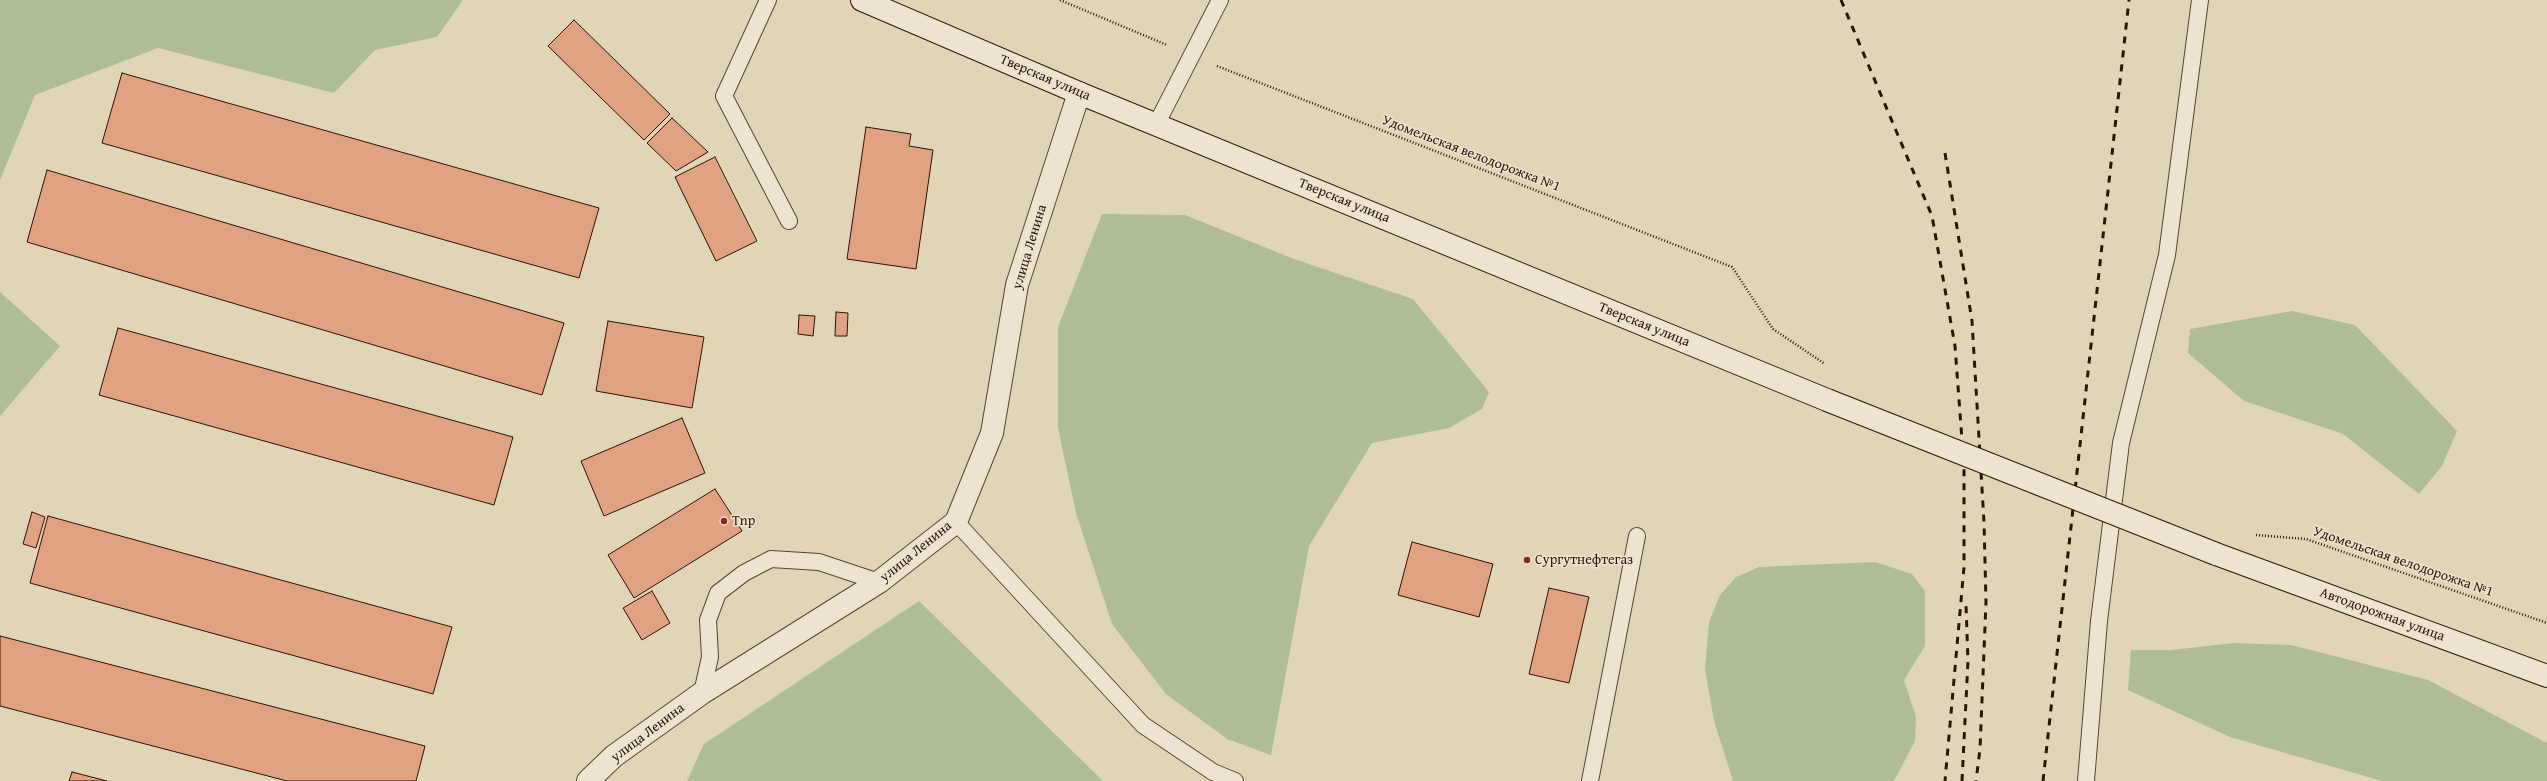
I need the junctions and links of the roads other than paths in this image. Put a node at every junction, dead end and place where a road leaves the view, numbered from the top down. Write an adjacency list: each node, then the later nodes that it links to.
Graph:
1 (768, 0): 7 (lane)
2 (862, 0): 5 (main road, Тверская улица)
3 (1220, 0): 6 (lane)
4 (2200, 0): 17 (lane)
5 (1079, 93): 6 (main road, Тверская улица); 8 (main road, улица Ленина)
6 (1157, 123): 10 (main road, Тверская улица, bridge)
7 (789, 221)
8 (956, 522): 11 (main road, улица Ленина); 15 (lane)
9 (1637, 536): 16 (lane)
10 (2216, 554): 12 (main road, Автодорожная улица)
11 (879, 582): 13 (main road, улица Ленина); 13 (lane)
12 (2547, 676)
13 (702, 693): 14 (main road, улица Ленина)
14 (588, 781)
15 (1235, 781)
16 (1590, 781)
17 (2086, 781)

